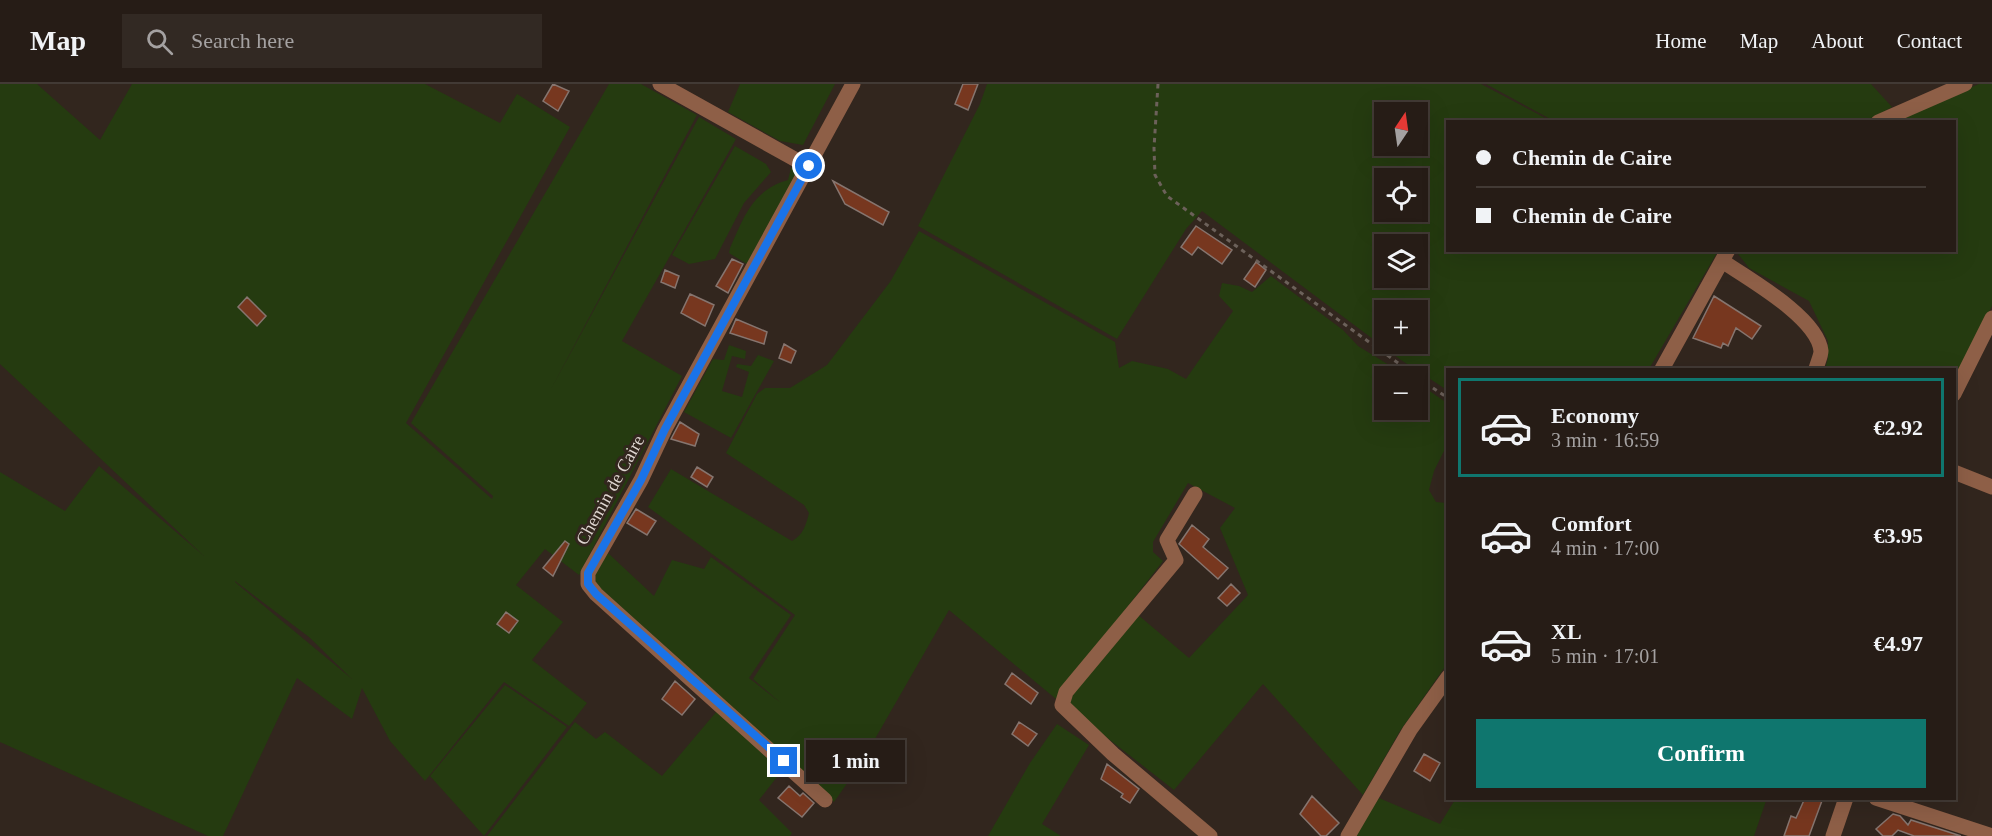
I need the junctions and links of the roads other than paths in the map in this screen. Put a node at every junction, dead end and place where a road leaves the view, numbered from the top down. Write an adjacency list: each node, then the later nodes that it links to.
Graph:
1 (660, 84): 5 (street)
2 (853, 84): 5 (street, Chemin de Caire)
3 (1965, 84): 4 (street)
4 (1883, 120)
5 (809, 166): 15 (street, Chemin de Caire)
6 (1725, 256): 8 (street); 9 (street)
7 (1992, 318): 10 (street)
8 (1663, 368)
9 (1815, 368)
10 (1956, 390)
11 (1956, 473): 12 (street)
12 (1992, 487)
13 (1195, 494): 18 (street)
14 (1446, 680): 19 (street)
15 (825, 800)
16 (1845, 800): 20 (street)
17 (1882, 800): 21 (street)
18 (1210, 836)
19 (1348, 836)
20 (1833, 836)
21 (1992, 836)

